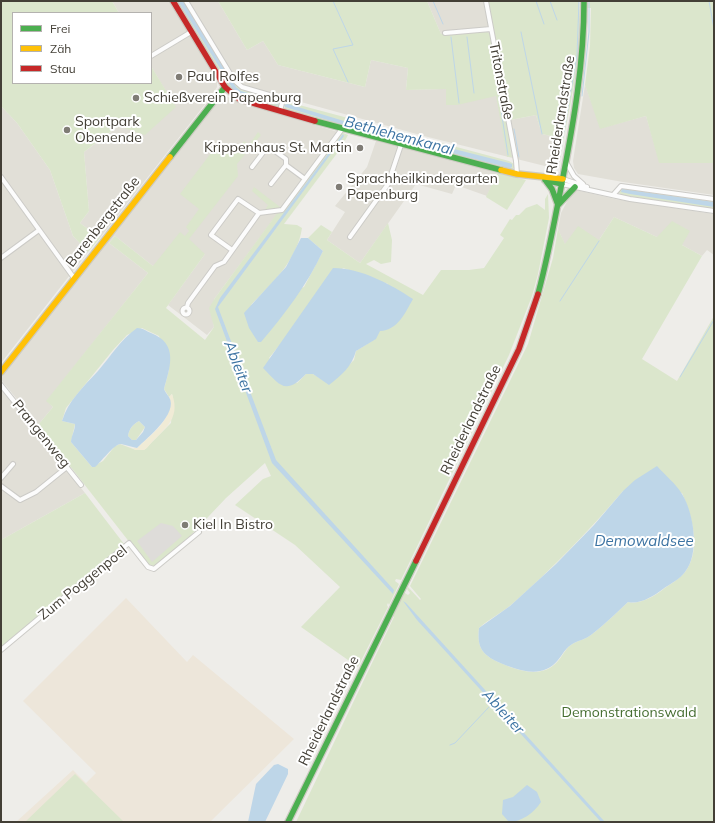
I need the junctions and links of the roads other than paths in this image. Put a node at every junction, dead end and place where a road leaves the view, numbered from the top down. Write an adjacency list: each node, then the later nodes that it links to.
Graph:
1 (173, 1): 6 (main road)
2 (186, 1): 10 (street)
3 (486, 1): 5 (street, Tritonstraße)
4 (584, 1): 13 (main road, Rheiderlandstraße)
5 (491, 29): 7 (street); 16 (street, Tritonstraße)
6 (191, 32): 8 (street); 9 (main road)
7 (445, 33)
8 (152, 55)
9 (225, 88): 10 (main road); 35 (main road, Barenbergstraße)
10 (280, 111): 11 (main road)
11 (342, 129): 12 (main road); 19 (street)
12 (401, 145): 16 (main road); 32 (street)
13 (566, 162): 21 (main road, Rheiderlandstraße); 23 (street)
14 (286, 164): 15 (street); 19 (street); 22 (street)
15 (252, 167)
16 (517, 174): 18 (main road)
17 (1, 177): 31 (street)
18 (536, 177): 20 (main road); 21 (main road)
19 (305, 179): 30 (street)
20 (546, 181): 21 (main road); 28 (main road)
21 (562, 181): 23 (street); 24 (street); 28 (main road, Rheiderlandstraße)
22 (271, 184)
23 (583, 185): 25 (street)
24 (575, 187): 25 (street); 28 (main road)
25 (590, 189): 26 (street)
26 (613, 195): 27 (street); 29 (street)
27 (714, 199)
28 (558, 206): 46 (main road, Rheiderlandstraße)
29 (714, 211)
30 (259, 213): 33 (street); 33 (street)
31 (39, 230): 34 (street); 35 (street)
32 (350, 237)
33 (232, 250): 36 (street)
34 (1, 258)
35 (74, 278): 37 (main road, Barenbergstraße)
36 (187, 307)
37 (1, 372)
38 (1, 384): 40 (street, Prangenweg)
39 (13, 464): 41 (street)
40 (67, 467): 42 (street, Prangenweg); 43 (street)
41 (1, 478)
42 (81, 484)
43 (1, 486)
44 (199, 532): 45 (street, Zum Poggenpoel)
45 (1, 650)
46 (288, 822)

